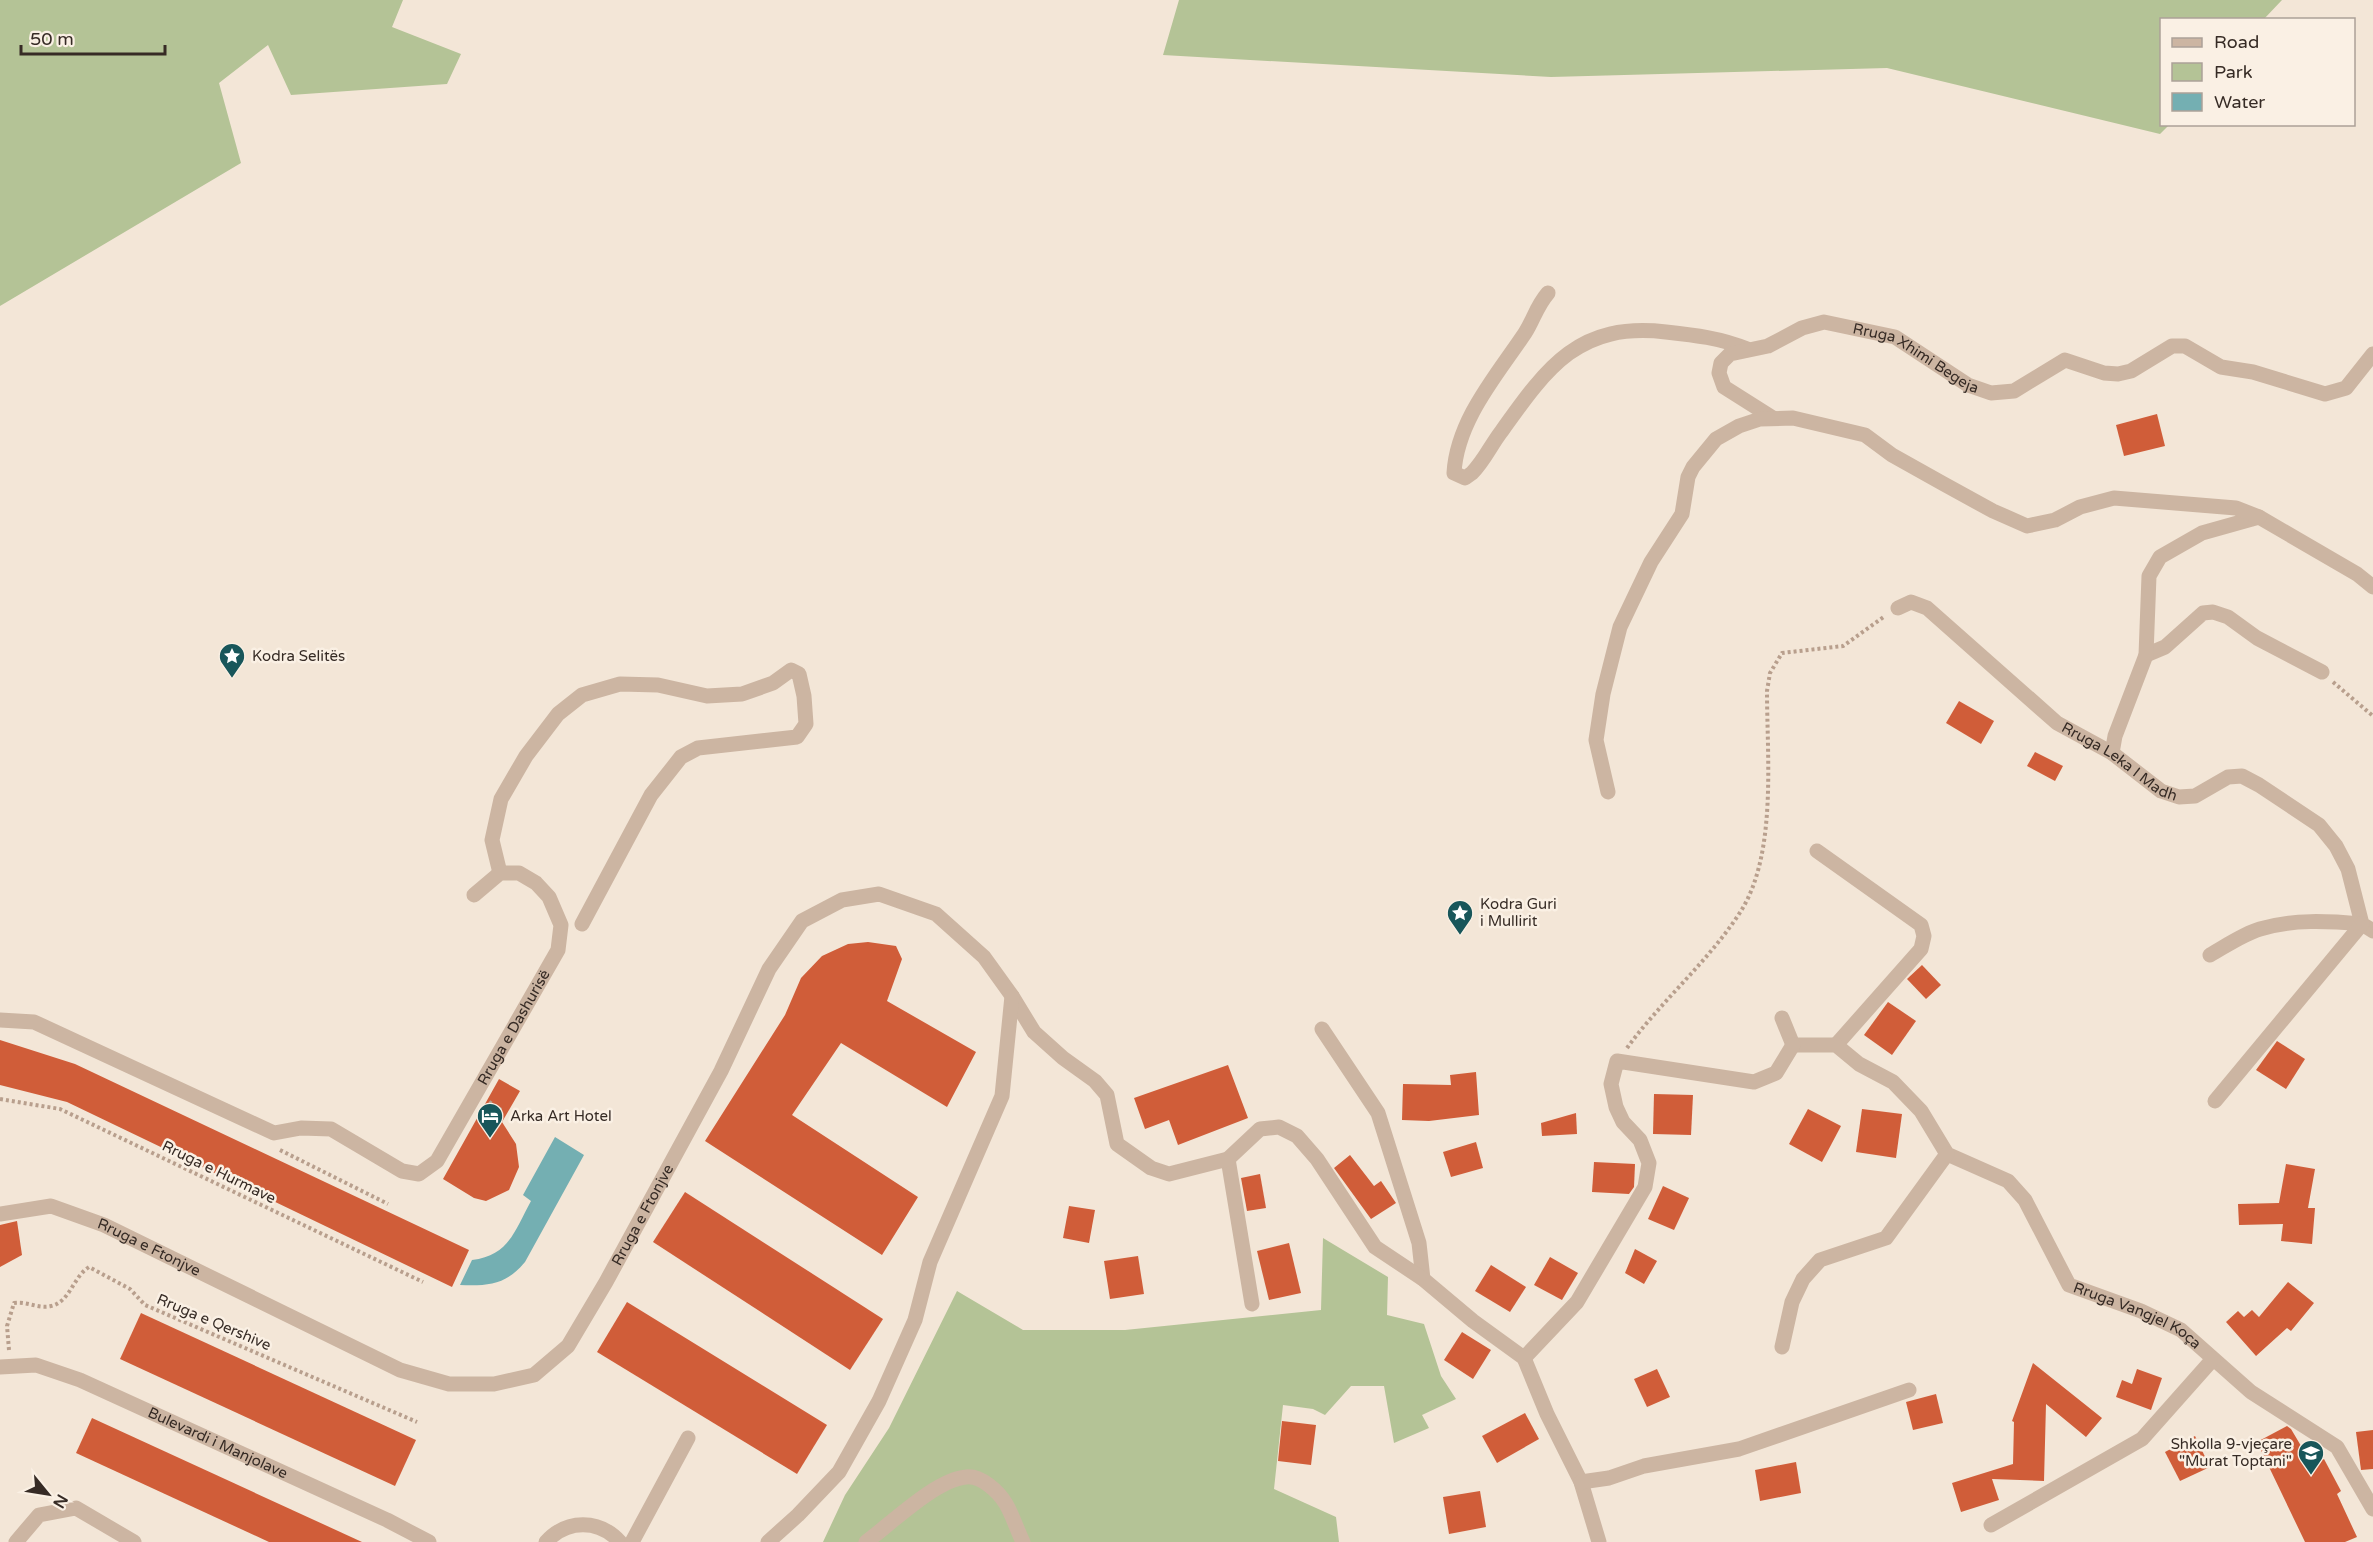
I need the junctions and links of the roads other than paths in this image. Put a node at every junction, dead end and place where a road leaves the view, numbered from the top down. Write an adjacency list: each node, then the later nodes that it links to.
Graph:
1 (1548, 293): 2 (street)
2 (1747, 349): 3 (street, Rruga Xhimi Begeja); 4 (street, Rruga Xhimi Begeja)
3 (2373, 354)
4 (1773, 418): 5 (street); 11 (street)
5 (2259, 517): 6 (street); 8 (street)
6 (2373, 587)
7 (1898, 608): 10 (street, Rruga Leka I Madh)
8 (2146, 655): 9 (street); 10 (street)
9 (2322, 672)
10 (2112, 753): 16 (street, Rruga Leka I Madh)
11 (1608, 792)
12 (1817, 851): 23 (street)
13 (500, 873): 14 (street); 15 (street); 20 (street, Rruga e Dashurisë)
14 (474, 895)
15 (582, 924)
16 (2367, 928): 17 (street); 24 (street)
17 (2210, 954)
18 (1012, 996): 26 (street, Rruga e Ftonjve); 27 (street, Rruga e Ftonjve); 45 (street)
19 (1782, 1018): 22 (street)
20 (0, 1020)
21 (1322, 1029): 28 (street)
22 (1793, 1045): 23 (street); 31 (street)
23 (1836, 1045): 25 (street)
24 (2215, 1101)
25 (1947, 1154): 30 (street); 32 (street, Rruga Vangjel Koça)
26 (1228, 1159): 28 (street); 29 (street)
27 (0, 1214)
28 (1423, 1279): 31 (street)
29 (1252, 1304)
30 (1782, 1347)
31 (1524, 1358): 36 (street)
32 (2213, 1359): 37 (street, Rruga Vangjel Koça); 38 (street)
33 (4, 1366): 41 (street, Bulevardi i Manjolave)
34 (1909, 1390): 36 (street)
35 (688, 1438): 44 (street)
36 (1581, 1482): 48 (street)
37 (2373, 1509)
38 (1991, 1525)
39 (16, 1542): 40 (street)
40 (134, 1542)
41 (429, 1542)
42 (546, 1542): 43 (street)
43 (620, 1542)
44 (632, 1542)
45 (768, 1542)
46 (866, 1542): 47 (street)
47 (1023, 1542)
48 (1599, 1542)

